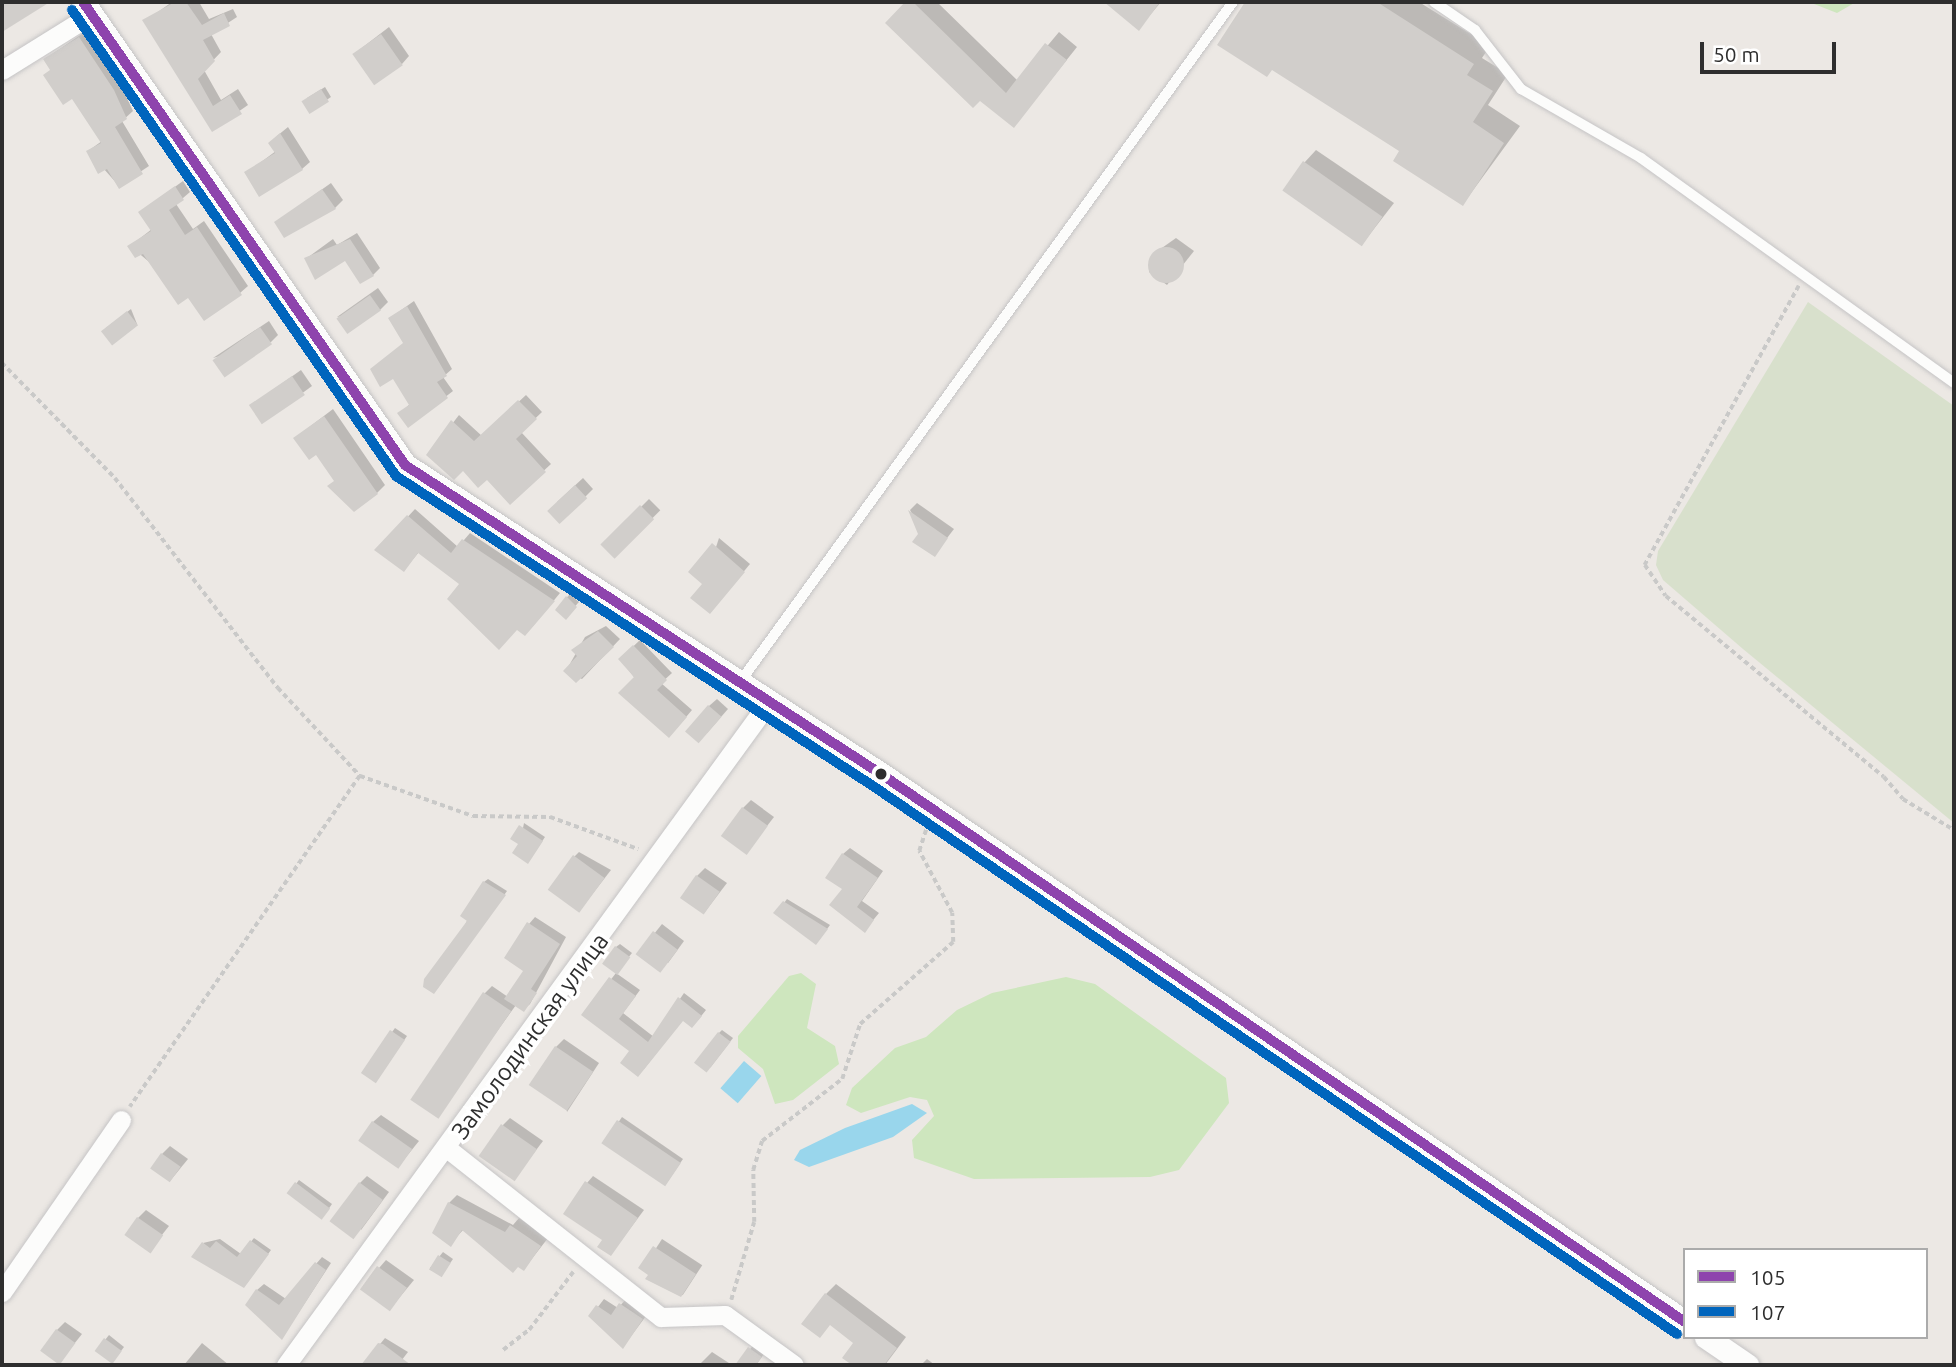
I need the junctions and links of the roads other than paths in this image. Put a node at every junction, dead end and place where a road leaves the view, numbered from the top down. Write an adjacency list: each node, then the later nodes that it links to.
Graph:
1 (1233, 2): 6 (lane)
2 (1434, 2): 5 (lane)
3 (88, 8): 4 (street); 6 (street)
4 (2, 70)
5 (1954, 383)
6 (739, 682): 7 (street)
7 (768, 703): 9 (street, Замолодинская улица); 11 (street)
8 (121, 1120): 10 (street)
9 (447, 1149): 13 (street, Замолодинская улица); 14 (street)
10 (2, 1293)
11 (1683, 1321)
12 (1709, 1339): 15 (street)
13 (286, 1365)
14 (794, 1365)
15 (1747, 1365)

